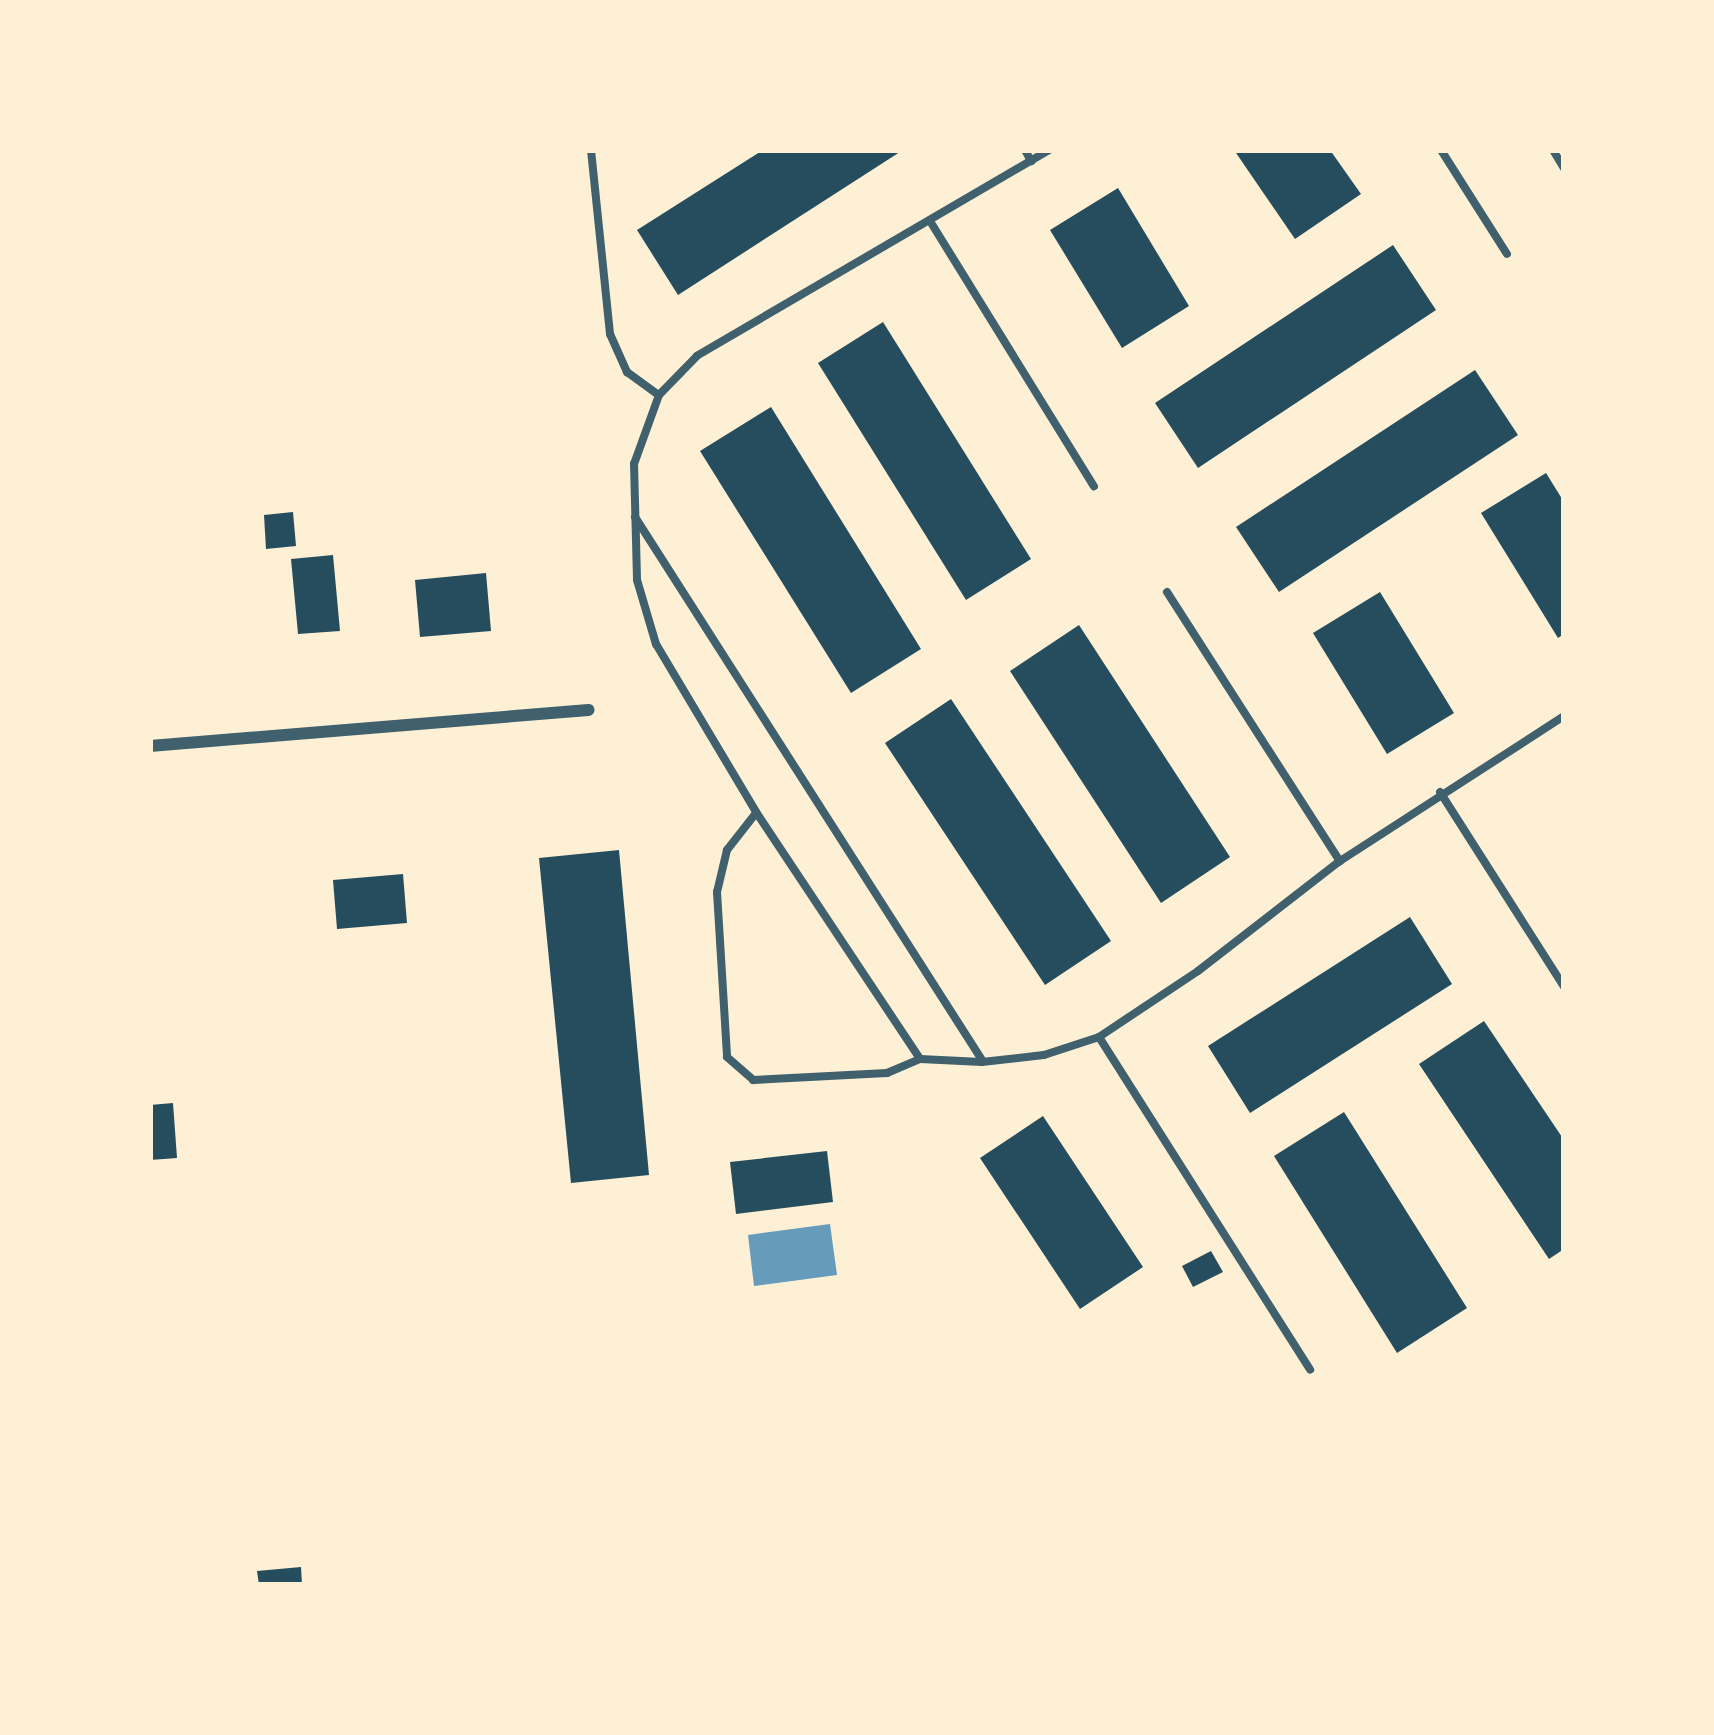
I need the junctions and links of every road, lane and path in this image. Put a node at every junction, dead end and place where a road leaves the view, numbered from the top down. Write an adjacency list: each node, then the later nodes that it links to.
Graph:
1 (591, 150): 10 (lane)
2 (1024, 150): 6 (lane)
3 (1049, 150): 6 (lane)
4 (1441, 150): 9 (lane)
5 (1552, 150): 7 (lane)
6 (1031, 161): 8 (lane)
7 (1564, 168)
8 (930, 221): 10 (lane); 11 (lane)
9 (1507, 254)
10 (659, 395): 12 (lane)
11 (1094, 487)
12 (632, 512): 18 (lane); 23 (lane)
13 (1167, 592): 19 (lane)
14 (589, 710): 16 (street)
15 (1564, 716): 17 (lane)
16 (150, 746)
17 (1440, 792): 19 (lane); 20 (lane)
18 (757, 812): 22 (lane); 22 (lane)
19 (1340, 861): 21 (lane)
20 (1564, 987)
21 (1099, 1037): 23 (lane); 24 (lane)
22 (920, 1059): 23 (lane)
23 (982, 1062)
24 (1310, 1370)

